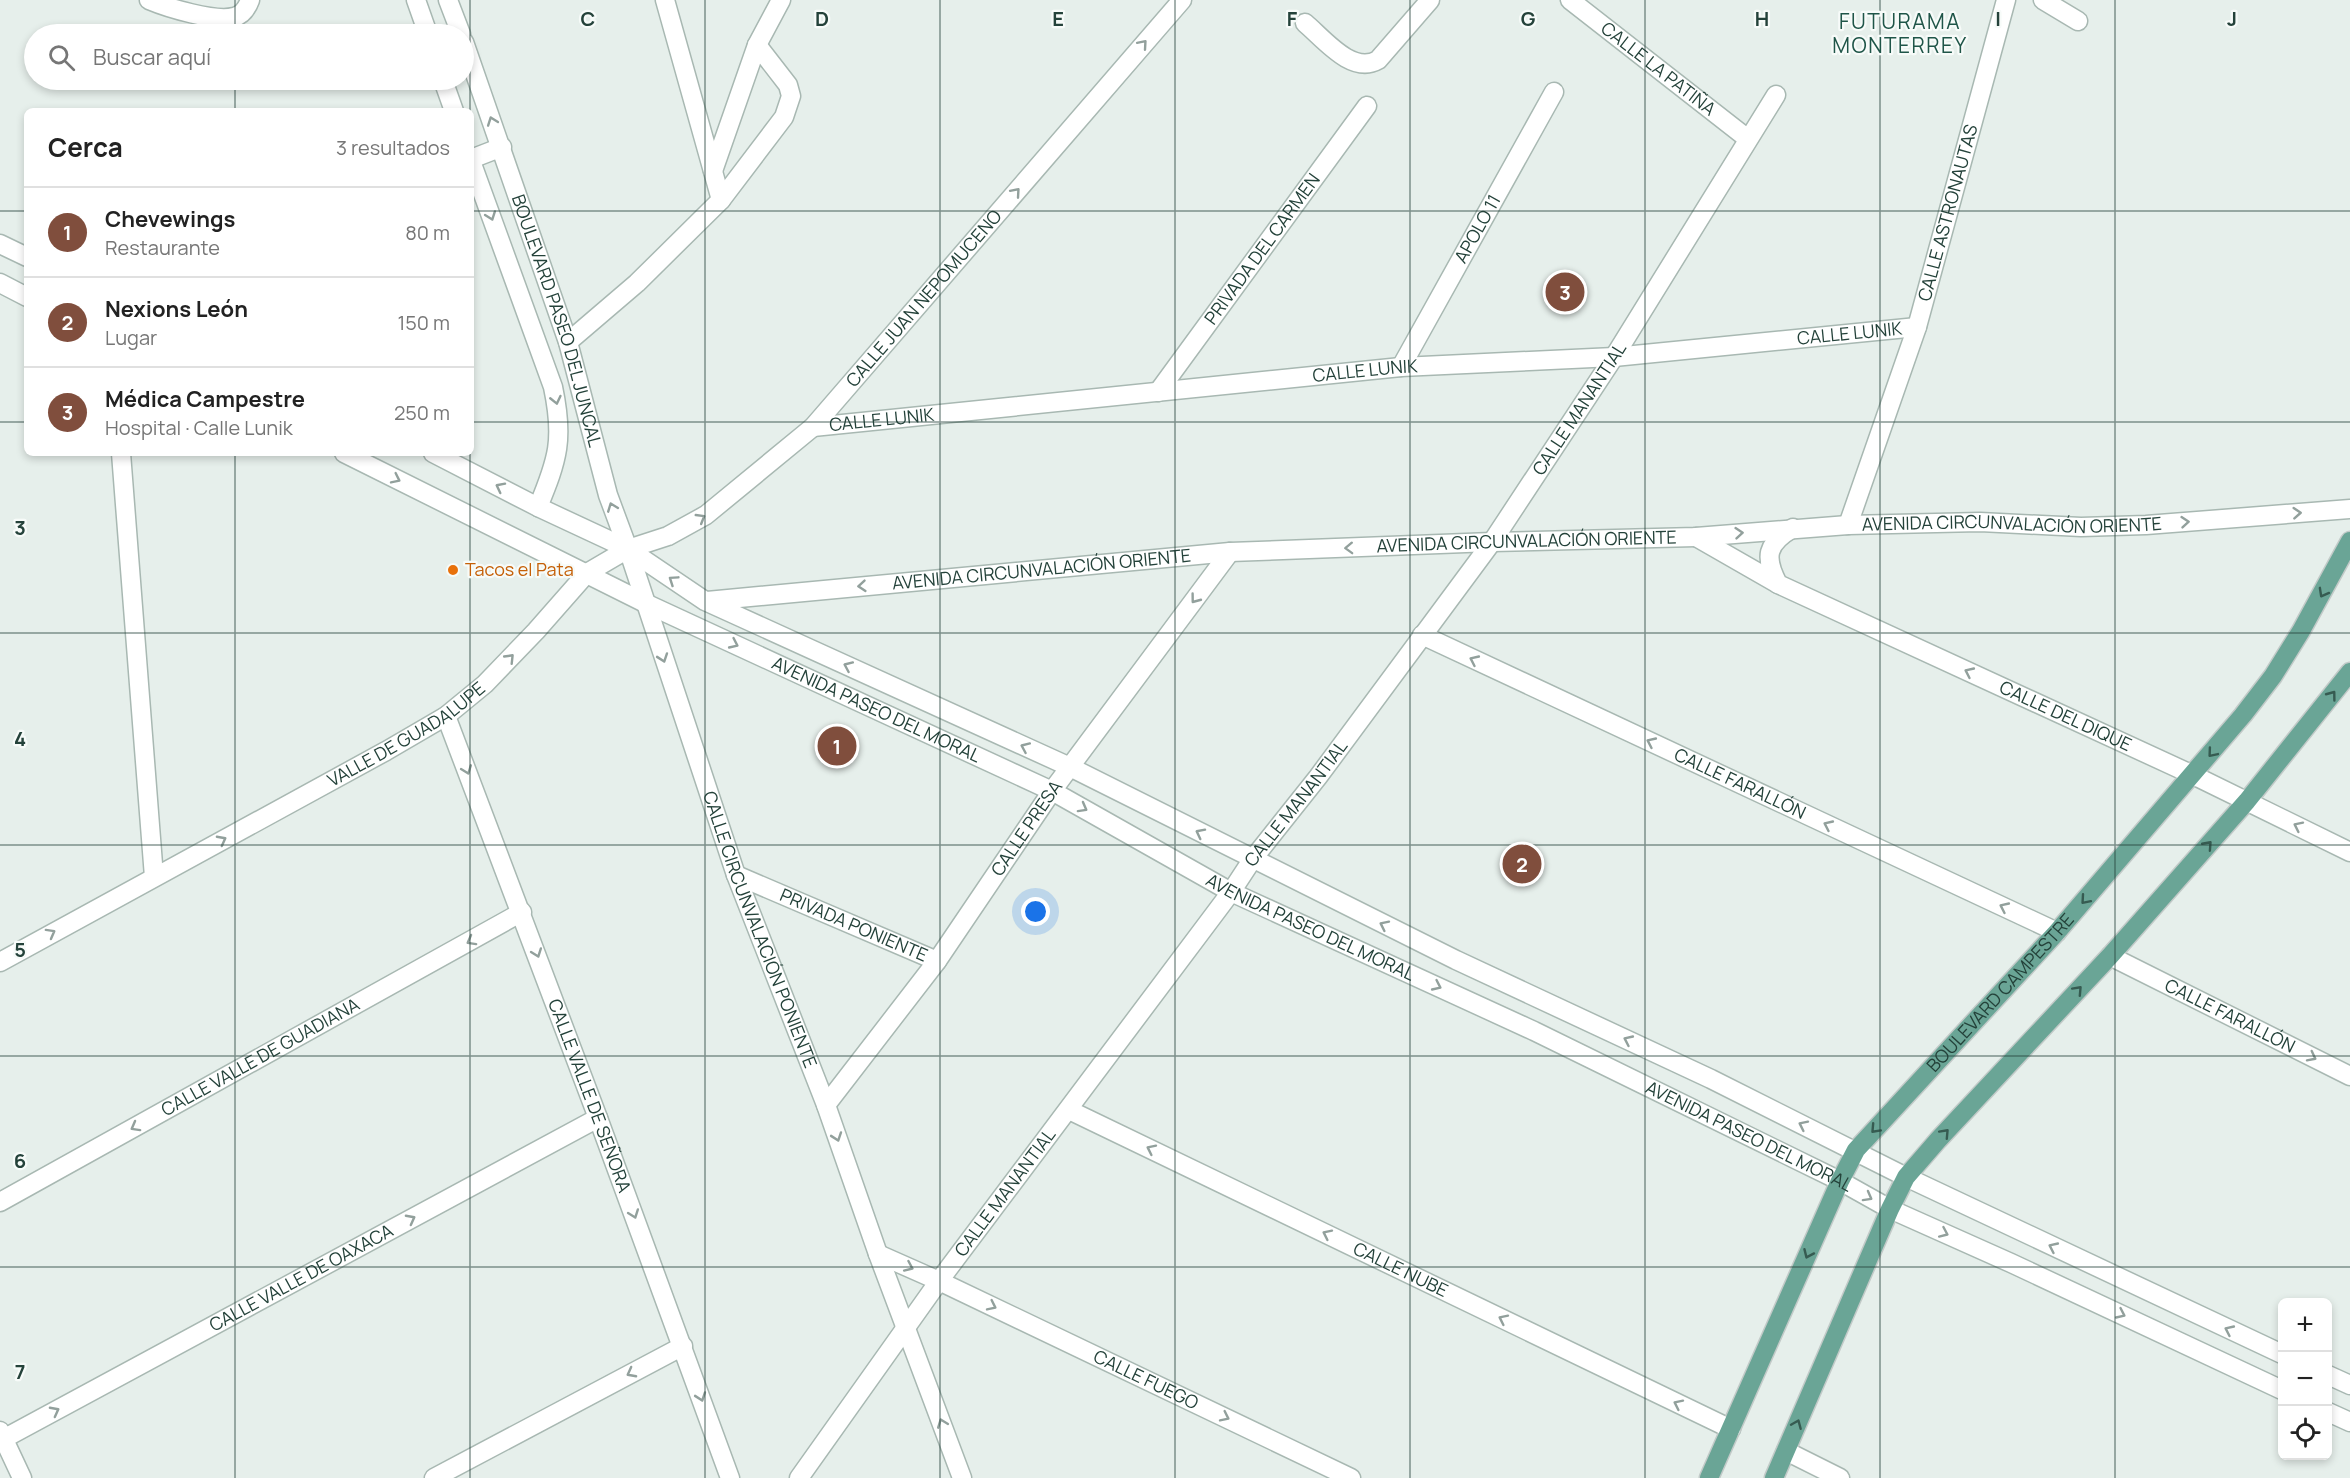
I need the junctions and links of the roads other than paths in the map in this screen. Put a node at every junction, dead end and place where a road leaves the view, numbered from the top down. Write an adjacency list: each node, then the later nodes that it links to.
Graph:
1 (149, 0): 2 (street)
2 (250, 0)
3 (416, 0): 14 (street)
4 (448, 0): 15 (street)
5 (665, 0): 27 (street)
6 (781, 0): 16 (street)
7 (1182, 0): 38 (street, CALLE JUAN NEPOMUCENO, one-way to 7)
8 (1430, 0): 13 (street)
9 (1570, 0): 23 (street, CALLE LA PATIÑA)
10 (2006, 0): 33 (street, CALLE ASTRONAUTAS)
11 (2043, 0): 12 (street)
12 (2078, 21)
13 (1305, 23)
14 (424, 24)
15 (457, 24)
16 (757, 45): 27 (street); 28 (street)
17 (474, 70): 24 (street, BOULEVARD PASEO DEL JUNCAL, one-way to 17)
18 (447, 90): 22 (street)
19 (1554, 92): 36 (street, APOLO 11)
20 (1776, 95): 23 (street, CALLE MANANTIAL)
21 (1367, 106): 37 (street, PRIVADA DEL CARMEN)
22 (453, 108)
23 (1748, 139): 35 (street, CALLE MANANTIAL)
24 (502, 147): 25 (street); 34 (street, BOULEVARD PASEO DEL JUNCAL)
25 (474, 159)
26 (474, 168): 42 (street, BOULEVARD PASEO DEL JUNCAL, one-way to 42)
27 (713, 171): 28 (street)
28 (721, 200): 34 (street)
29 (0, 244): 30 (street)
30 (24, 255)
31 (0, 283): 32 (street)
32 (24, 295)
33 (1917, 327): 35 (street, CALLE LUNIK); 44 (street, CALLE ASTRONAUTAS)
34 (568, 342): 49 (street, BOULEVARD PASEO DEL JUNCAL, one-way to 34)
35 (1614, 357): 36 (street, CALLE LUNIK); 48 (street, CALLE MANANTIAL)
36 (1401, 367): 37 (street, CALLE LUNIK)
37 (1158, 392): 38 (street, CALLE LUNIK)
38 (813, 427): 49 (street, CALLE JUAN NEPOMUCENO, one-way to 38)
39 (121, 456): 65 (street)
40 (350, 456): 51 (street, AVENIDA PASEO DEL MORAL, one-way to 51)
41 (439, 456): 42 (street, AVENIDA PASEO DEL MORAL, one-way to 41)
42 (538, 507): 49 (street, AVENIDA PASEO DEL MORAL)
43 (2350, 509): 44 (street, AVENIDA CIRCUNVALACIÓN ORIENTE, one-way to 43)
44 (1848, 525): 45 (street, AVENIDA CIRCUNVALACIÓN ORIENTE)
45 (1793, 528): 46 (street, AVENIDA CIRCUNVALACIÓN ORIENTE, one-way to 45); 52 (street)
46 (1696, 537): 48 (street, AVENIDA CIRCUNVALACIÓN ORIENTE); 52 (street, CALLE DEL DIQUE)
47 (2350, 541): 59 (main road, BOULEVARD CAMPESTRE, one-way to 59)
48 (1492, 542): 50 (street, AVENIDA CIRCUNVALACIÓN ORIENTE, one-way to 50); 55 (street, CALLE MANANTIAL)
49 (628, 549): 51 (street, VALLE DE GUADALUPE); 53 (street, AVENIDA PASEO DEL MORAL, one-way to 49); 54 (street, BOULEVARD PASEO DEL JUNCAL)
50 (1230, 552): 53 (street, AVENIDA CIRCUNVALACIÓN ORIENTE, one-way to 53); 58 (street, CALLE PRESA, one-way to 58)
51 (587, 573): 54 (street, AVENIDA PASEO DEL MORAL); 57 (street, VALLE DE GUADALUPE, one-way to 51)
52 (1778, 584): 59 (street, CALLE DEL DIQUE, one-way to 52)
53 (705, 601): 58 (street, AVENIDA PASEO DEL MORAL, one-way to 53)
54 (645, 603): 60 (street, AVENIDA PASEO DEL MORAL, one-way to 60); 64 (street, CALLE CIRCUNVALACIÓN PONIENTE, one-way to 64)
55 (1422, 635): 63 (street, CALLE MANANTIAL); 68 (street, CALLE FARALLÓN, one-way to 55)
56 (2350, 672): 61 (main road, one-way to 56)
57 (446, 716): 65 (street, VALLE DE GUADALUPE, one-way to 57); 67 (street, CALLE VALLE DE SEÑORA, one-way to 67)
58 (1070, 767): 60 (street, CALLE PRESA); 63 (street, AVENIDA PASEO DEL MORAL, one-way to 58)
59 (2193, 775): 61 (street, CALLE DEL DIQUE); 68 (main road, BOULEVARD CAMPESTRE, one-way to 68)
60 (1052, 791): 66 (street, AVENIDA PASEO DEL MORAL, one-way to 66); 70 (street, CALLE PRESA)
61 (2247, 801): 62 (street, CALLE DEL DIQUE, one-way to 61); 69 (main road, one-way to 61)
62 (2350, 852)
63 (1252, 860): 66 (street, CALLE MANANTIAL); 76 (street, AVENIDA PASEO DEL MORAL, one-way to 63)
64 (736, 875): 70 (street, PRIVADA PONIENTE); 73 (street, CALLE CIRCUNVALACIÓN PONIENTE)
65 (154, 877): 71 (street, VALLE DE GUADALUPE, one-way to 65)
66 (1231, 892): 74 (street, CALLE MANANTIAL); 78 (street, AVENIDA PASEO DEL MORAL, one-way to 78)
67 (522, 912): 75 (street, CALLE VALLE DE SEÑORA, one-way to 75); 79 (street, CALLE VALLE DE GUADIANA, one-way to 79)
68 (2057, 932): 76 (main road, BOULEVARD CAMPESTRE, one-way to 76)
69 (2110, 956): 72 (street, CALLE FARALLÓN, one-way to 72); 77 (main road, one-way to 69)
70 (937, 961): 73 (street, CALLE PRESA)
71 (0, 962)
72 (2350, 1076)
73 (826, 1105): 81 (street, CALLE CIRCUNVALACIÓN PONIENTE, one-way to 81)
74 (1069, 1110): 82 (street, CALLE MANANTIAL); 91 (street, CALLE NUBE, one-way to 74)
75 (598, 1118): 84 (street, CALLE VALLE DE SEÑORA, one-way to 84); 92 (street, CALLE VALLE DE OAXACA, one-way to 75)
76 (1856, 1150): 77 (street, AVENIDA PASEO DEL MORAL); 78 (main road, BOULEVARD CAMPESTRE)
77 (1906, 1177): 80 (main road); 85 (street, AVENIDA PASEO DEL MORAL, one-way to 77)
78 (1840, 1181): 80 (street, AVENIDA PASEO DEL MORAL, one-way to 80); 91 (main road, BOULEVARD CAMPESTRE, one-way to 91)
79 (0, 1202)
80 (1890, 1209): 88 (street, AVENIDA PASEO DEL MORAL, one-way to 88); 93 (main road, one-way to 80)
81 (878, 1254): 82 (street, one-way to 82); 83 (street, CALLE CIRCUNVALACIÓN PONIENTE)
82 (939, 1281): 83 (street, CALLE MANANTIAL); 99 (street, CALLE FUEGO, one-way to 99)
83 (906, 1329): 97 (street, CALLE MANANTIAL); 98 (street, CALLE CIRCUNVALACIÓN PONIENTE, one-way to 83)
84 (683, 1346): 95 (street, one-way to 95); 96 (street, CALLE VALLE DE SEÑORA, one-way to 96)
85 (2279, 1352)
86 (2332, 1377): 87 (street)
87 (2350, 1386)
88 (2278, 1388)
89 (2332, 1414): 90 (street)
90 (2350, 1422)
91 (1731, 1429): 100 (main road, BOULEVARD CAMPESTRE)
92 (2, 1435): 94 (street)
93 (1786, 1451): 101 (main road); 102 (street)
94 (22, 1478)
95 (434, 1478)
96 (730, 1478)
97 (799, 1478)
98 (962, 1478)
99 (1351, 1478)
100 (1709, 1478)
101 (1774, 1478)
102 (1840, 1478)

